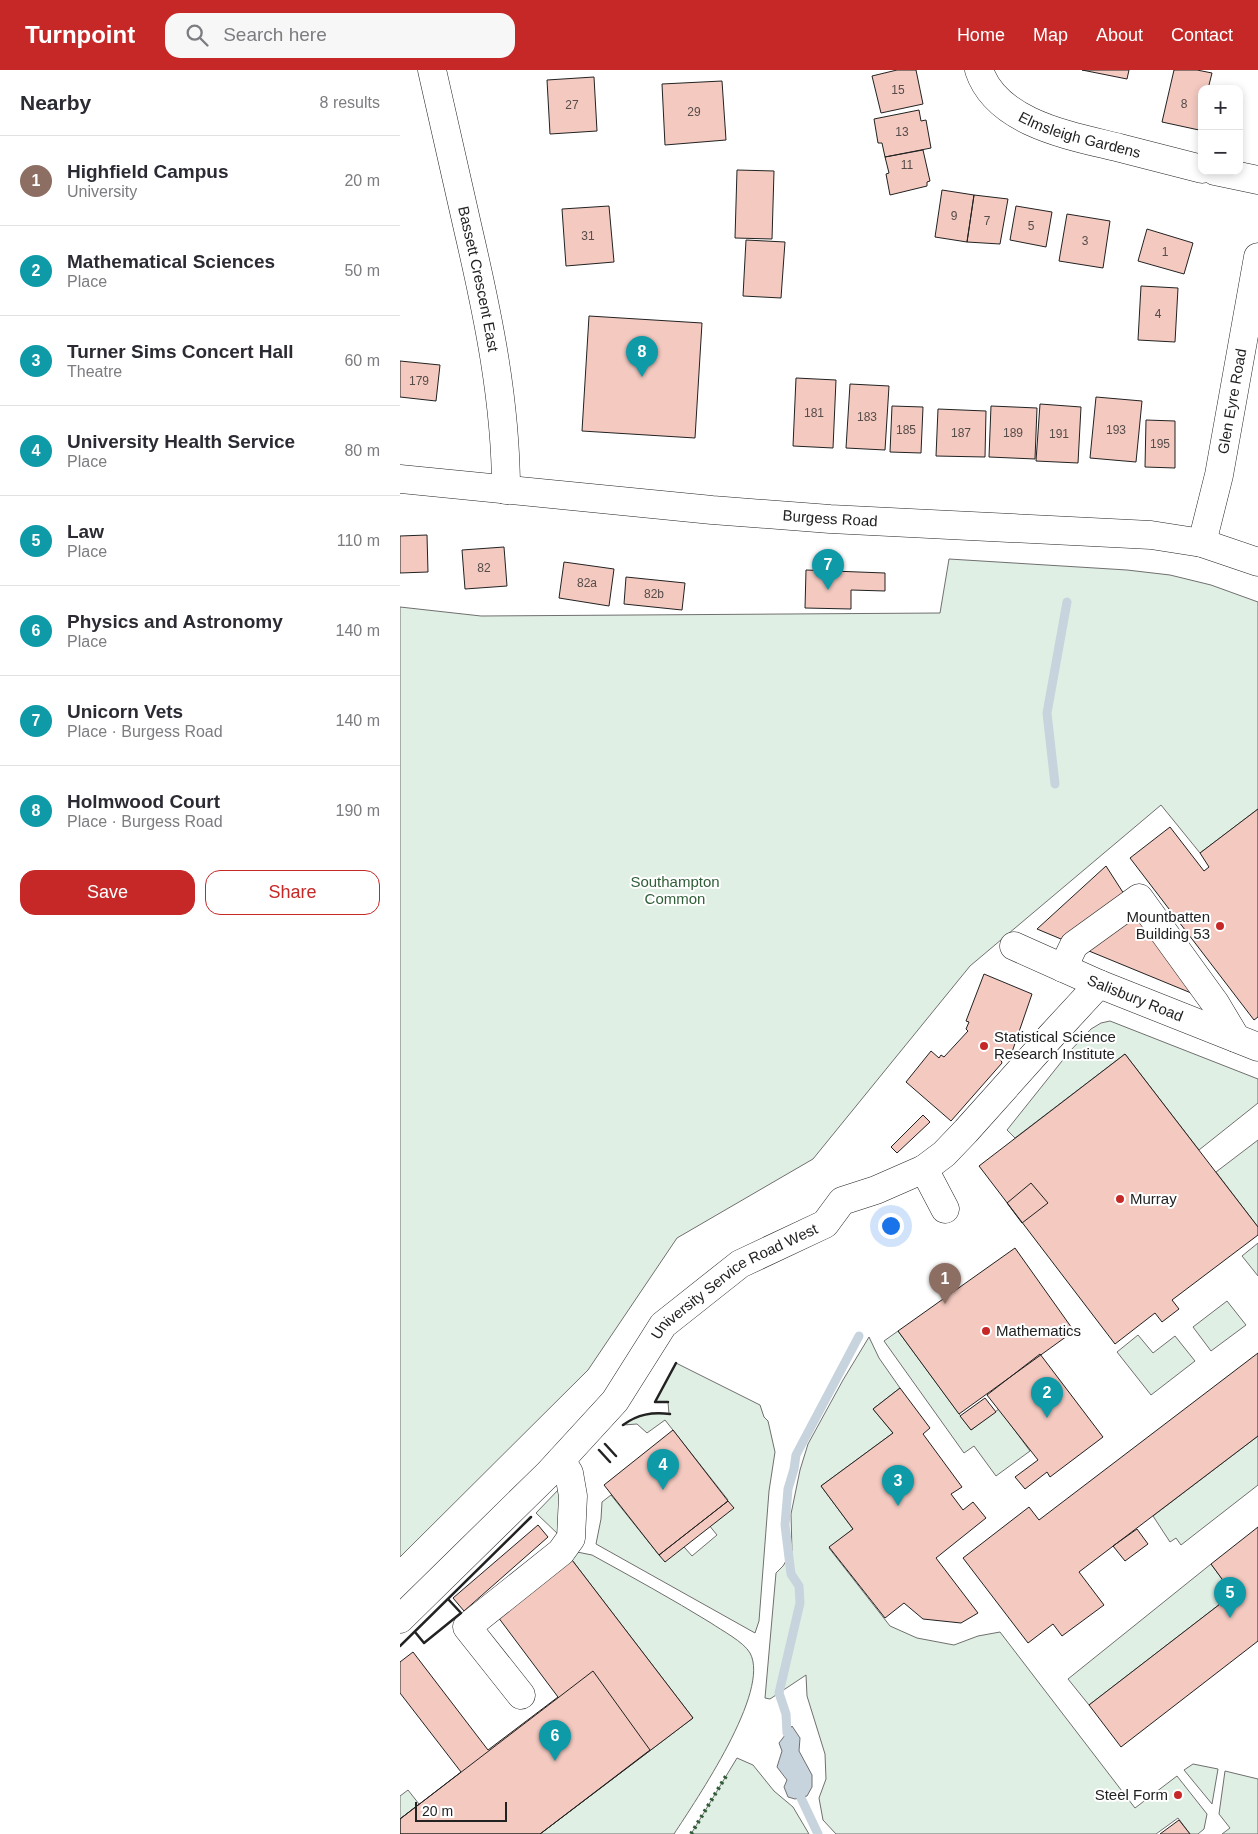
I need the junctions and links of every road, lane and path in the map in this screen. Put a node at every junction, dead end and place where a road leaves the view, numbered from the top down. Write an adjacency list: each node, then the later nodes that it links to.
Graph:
1 (432, 70): 8 (street, Bassett Crescent East)
2 (979, 70): 3 (street, Elmsleigh Gardens)
3 (1198, 168)
4 (1234, 175): 5 (street)
5 (1258, 180)
6 (1258, 257): 9 (street, Glen Eyre Road)
7 (400, 479): 8 (street, Burgess Road)
8 (506, 490): 9 (street, Burgess Road)
9 (1202, 543): 10 (street, Burgess Road)
10 (1258, 562)
11 (1014, 946): 12 (street, Salisbury Road)
12 (1063, 968): 13 (street, Salisbury Road); 14 (street)
13 (1099, 984): 14 (street, Salisbury Road); 15 (street, University Service Road West)
14 (1247, 1042)
15 (924, 1169): 16 (street); 17 (street, University Service Road West)
16 (945, 1209)
17 (561, 1460): 18 (street, University Service Road West); 19 (street)
18 (400, 1619)
19 (521, 1695)

